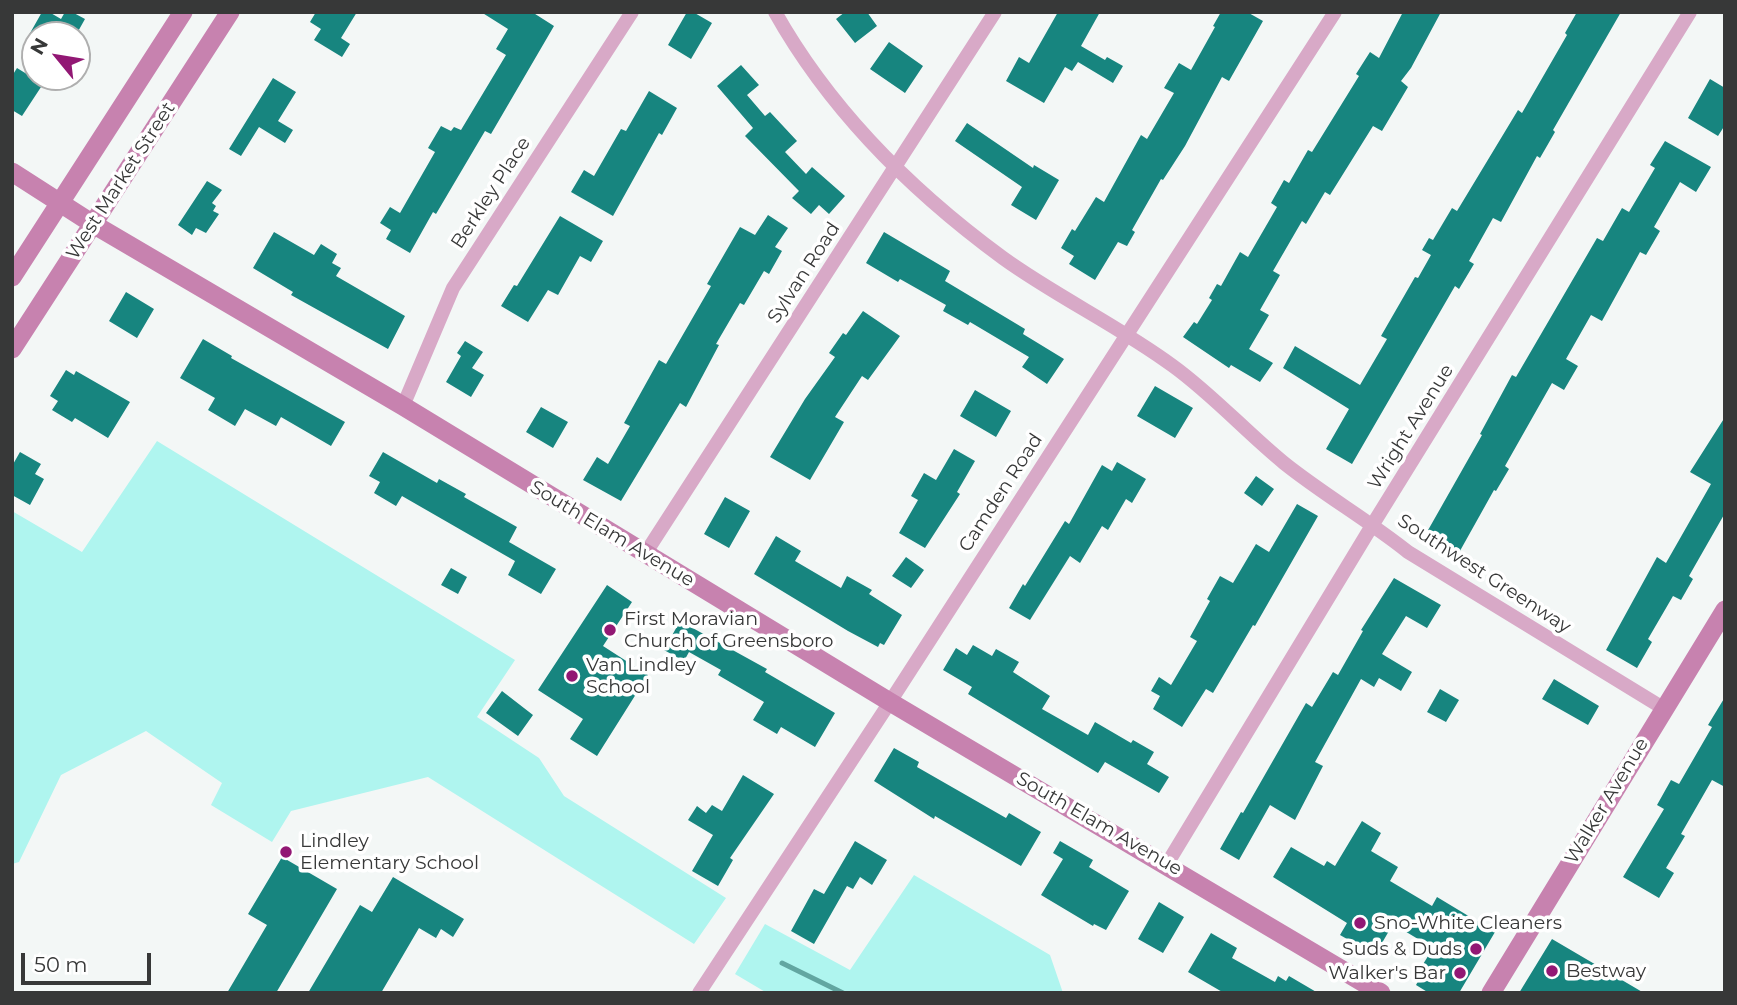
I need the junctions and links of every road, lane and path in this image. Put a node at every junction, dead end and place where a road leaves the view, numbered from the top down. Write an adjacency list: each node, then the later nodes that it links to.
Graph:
1 (183, 12): 10 (street, West Market Street)
2 (230, 12): 11 (street, West Market Street)
3 (632, 12): 15 (street, Berkley Place)
4 (775, 12): 8 (street, Southwest Greenway)
5 (995, 12): 8 (street, Sylvan Road)
6 (1335, 12): 13 (street, Camden Road)
7 (1690, 12): 16 (street, Wright Avenue)
8 (894, 168): 13 (street, Southwest Greenway); 17 (street, Sylvan Road)
9 (12, 172): 10 (street, South Elam Avenue)
10 (60, 203): 11 (street, South Elam Avenue); 12 (street, West Market Street)
11 (93, 224): 14 (street, West Market Street); 15 (street, South Elam Avenue)
12 (12, 277)
13 (1125, 335): 16 (street, Southwest Greenway); 19 (street, Camden Road)
14 (12, 349)
15 (403, 406): 17 (street, South Elam Avenue)
16 (1373, 524): 20 (street, Southwest Greenway); 21 (street, Wright Avenue)
17 (645, 554): 19 (street, South Elam Avenue)
18 (1725, 610): 20 (street, Walker Avenue)
19 (890, 702): 21 (street, South Elam Avenue); 22 (street, Camden Road)
20 (1663, 708): 24 (street, Walker Avenue)
21 (1167, 864): 23 (street, South Elam Avenue)
22 (699, 993)
23 (1381, 993)
24 (1491, 993)

